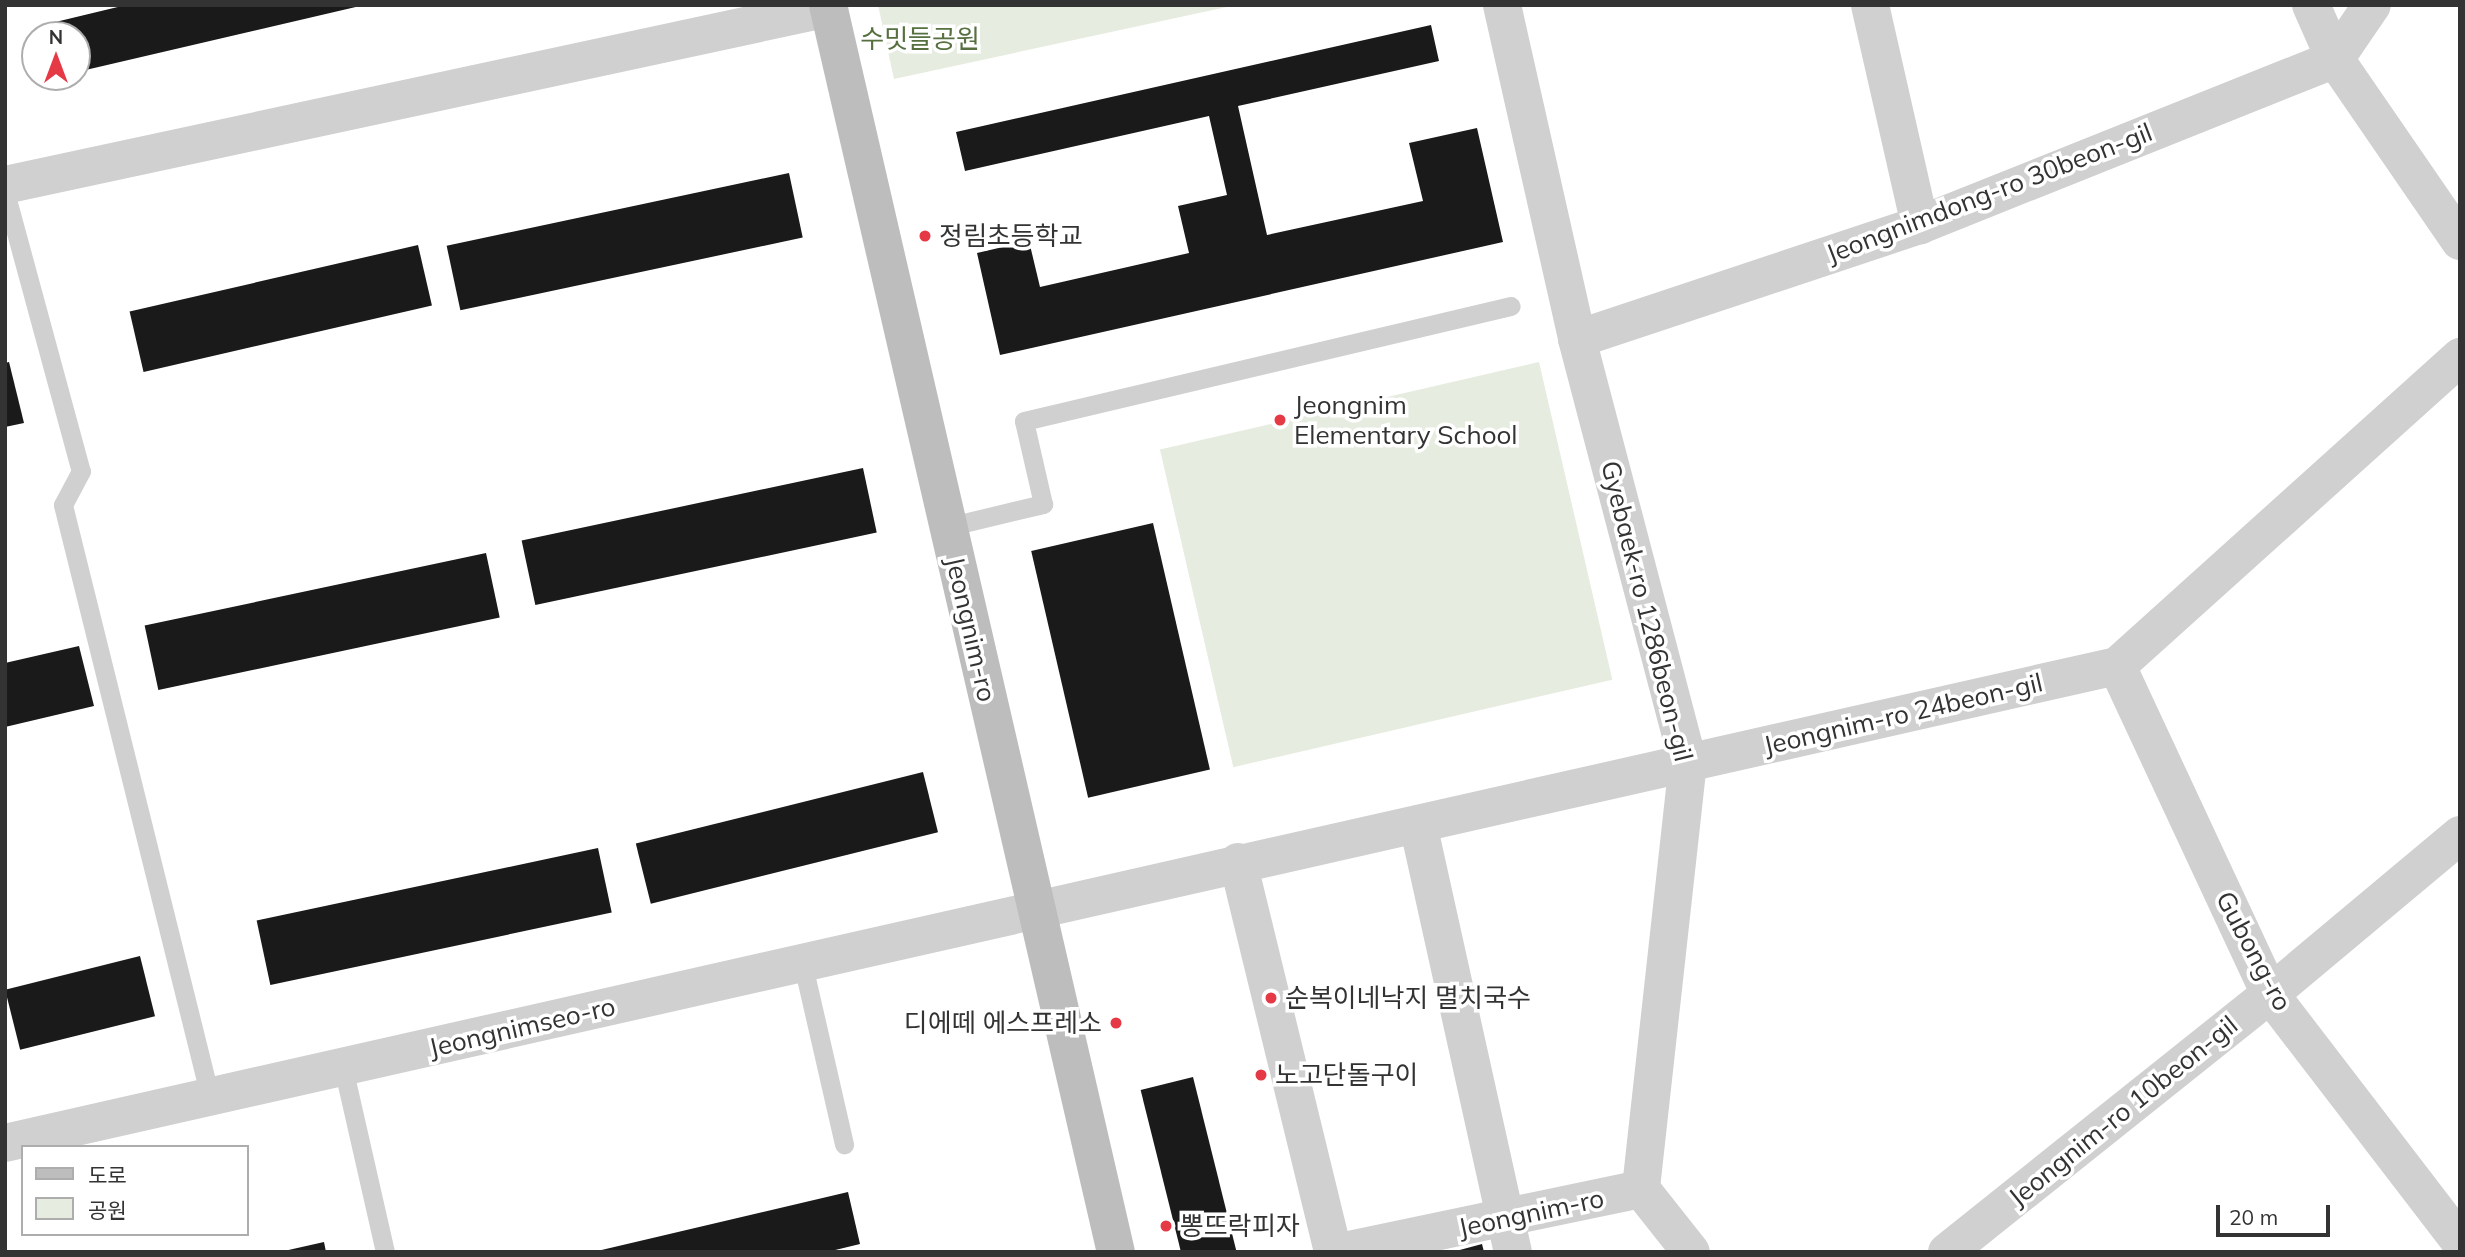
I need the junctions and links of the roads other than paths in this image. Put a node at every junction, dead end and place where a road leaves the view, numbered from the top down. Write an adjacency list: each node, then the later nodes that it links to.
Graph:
1 (1502, 5): 12 (street, Gyebaek-ro 1286beon-gil)
2 (1870, 5): 9 (street)
3 (2311, 5): 6 (street)
4 (2372, 5): 6 (street)
5 (828, 6): 7 (street); 14 (main road, Jeongnim-ro)
6 (2335, 58): 9 (street, Jeongnimdong-ro 30beon-gil); 10 (street)
7 (5, 185)
8 (5, 192): 24 (lane)
9 (1920, 225): 12 (street, Jeongnimdong-ro 30beon-gil)
10 (2460, 241)
11 (1511, 306): 14 (lane)
12 (1577, 339): 16 (street, Gyebaek-ro 1286beon-gil)
13 (2460, 357): 15 (street, Jeongnim-ro 24beon-gil)
14 (947, 527): 20 (main road, Jeongnim-ro)
15 (2117, 666): 16 (street, Jeongnim-ro 24beon-gil); 22 (street, Gubong-ro)
16 (1688, 762): 17 (street, Jeongnim-ro 24beon-gil); 27 (street, Gyebaek-ro 1286beon-gil)
17 (1418, 824): 19 (street, Jeongnim-ro 24beon-gil); 28 (street)
18 (2460, 835): 22 (street, Jeongnim-ro 10beon-gil)
19 (1238, 862): 20 (street, Jeongnim-ro 24beon-gil); 32 (street)
20 (1038, 912): 21 (street, Jeongnimseo-ro); 31 (main road, Jeongnim-ro)
21 (803, 965): 23 (street, Jeongnimseo-ro); 26 (lane)
22 (2270, 994): 29 (street, Gubong-ro); 35 (street, Jeongnim-ro 10beon-gil)
23 (343, 1067): 24 (street, Jeongnimseo-ro); 30 (lane)
24 (210, 1097): 25 (street, Jeongnimseo-ro)
25 (5, 1143)
26 (844, 1144)
27 (1641, 1189): 28 (street, Jeongnim-ro); 34 (street)
28 (1509, 1235): 33 (street, Jeongnim-ro)
29 (2460, 1242)
30 (385, 1252)
31 (1116, 1252)
32 (1333, 1252)
33 (1339, 1252)
34 (1691, 1252)
35 (1947, 1252)

